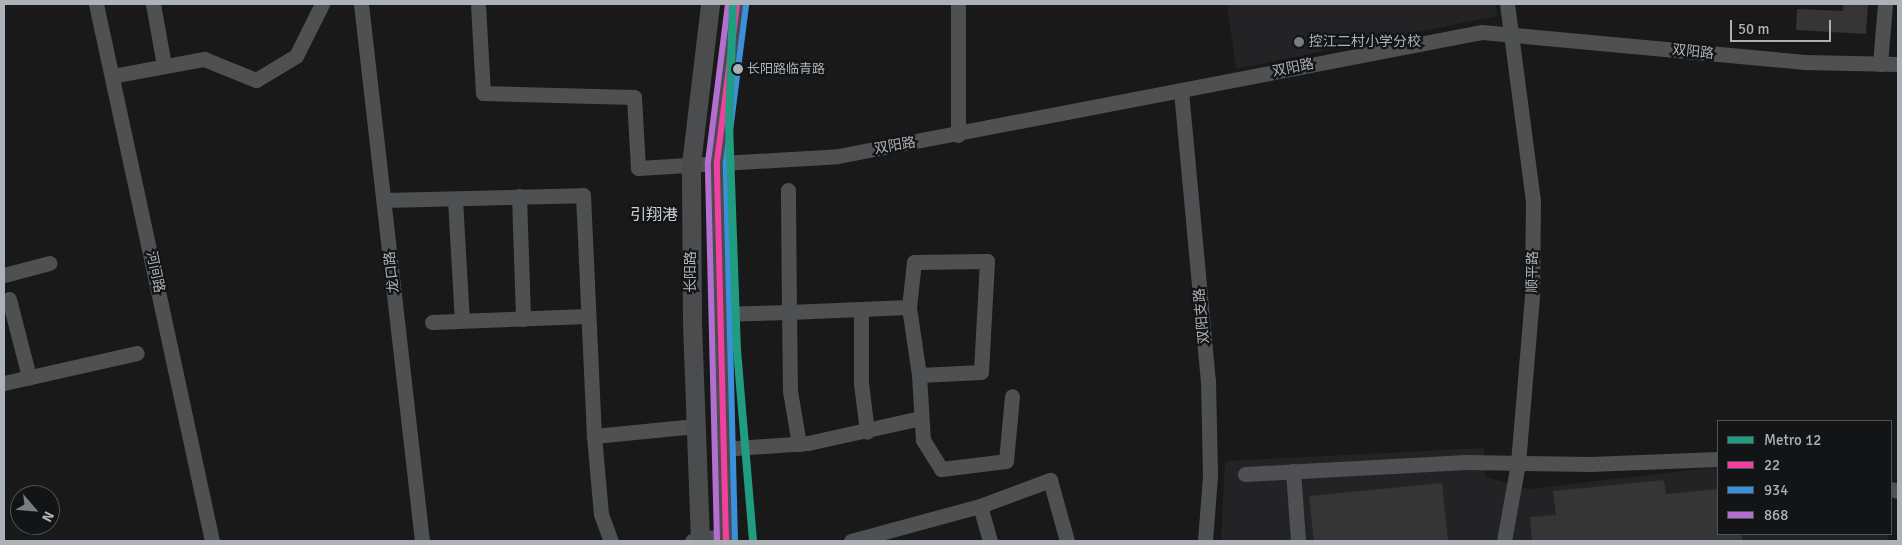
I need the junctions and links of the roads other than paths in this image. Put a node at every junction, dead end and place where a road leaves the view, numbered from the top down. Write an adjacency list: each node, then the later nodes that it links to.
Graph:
1 (96, 4): 15 (street, 河间路)
2 (152, 4): 14 (street)
3 (322, 4): 14 (street)
4 (361, 4): 22 (street, 龙口路)
5 (478, 4): 19 (street, 双阳路)
6 (710, 4): 19 (main road, 长阳路)
7 (737, 4): 18 (main road, 长阳路)
8 (958, 4): 17 (street)
9 (1507, 4): 11 (street, 顺平路)
10 (1885, 4): 12 (street)
11 (1509, 33): 12 (street, 双阳路); 16 (street, 双阳路); 47 (street, 顺平路)
12 (1880, 64): 13 (street, 双阳路)
13 (1898, 64)
14 (164, 65): 15 (street)
15 (112, 76): 52 (street, 河间路)
16 (1181, 91): 17 (street, 双阳路); 59 (street, 双阳支路)
17 (958, 135): 18 (street, 双阳路)
18 (717, 162): 19 (street, 双阳路); 30 (main road, 长阳路)
19 (691, 164): 41 (main road, 长阳路)
20 (788, 190): 29 (street)
21 (519, 196): 23 (street); 31 (street); 32 (street)
22 (384, 200): 23 (street); 53 (street, 龙口路)
23 (455, 200): 33 (street)
24 (49, 263): 25 (street)
25 (4, 275)
26 (9, 299): 37 (street)
27 (909, 307): 28 (street); 36 (street); 36 (street)
28 (860, 309): 29 (street); 42 (street)
29 (788, 312): 30 (street); 44 (street)
30 (718, 314): 45 (main road, 长阳路)
31 (587, 316): 32 (street); 43 (street)
32 (523, 319): 33 (street)
33 (462, 320): 34 (street)
34 (432, 322)
35 (137, 353): 37 (street)
36 (919, 375): 40 (street)
37 (29, 377): 38 (street)
38 (4, 383)
39 (1012, 396): 40 (street)
40 (922, 418): 42 (street)
41 (696, 426): 43 (street); 55 (main road, 长阳路)
42 (867, 432): 44 (street)
43 (594, 436): 54 (street)
44 (799, 444): 45 (street)
45 (722, 450): 51 (main road, 长阳路)
46 (1717, 460): 47 (street)
47 (1518, 463): 48 (street); 61 (street, 顺平路)
48 (1293, 471): 49 (street); 60 (street)
49 (1245, 474)
50 (980, 506): 56 (street); 57 (street); 58 (street)
51 (726, 538): 55 (street)
52 (212, 541)
53 (422, 541)
54 (610, 541)
55 (698, 541)
56 (851, 541)
57 (990, 541)
58 (1068, 541)
59 (1205, 541)
60 (1298, 541)
61 (1504, 541)

